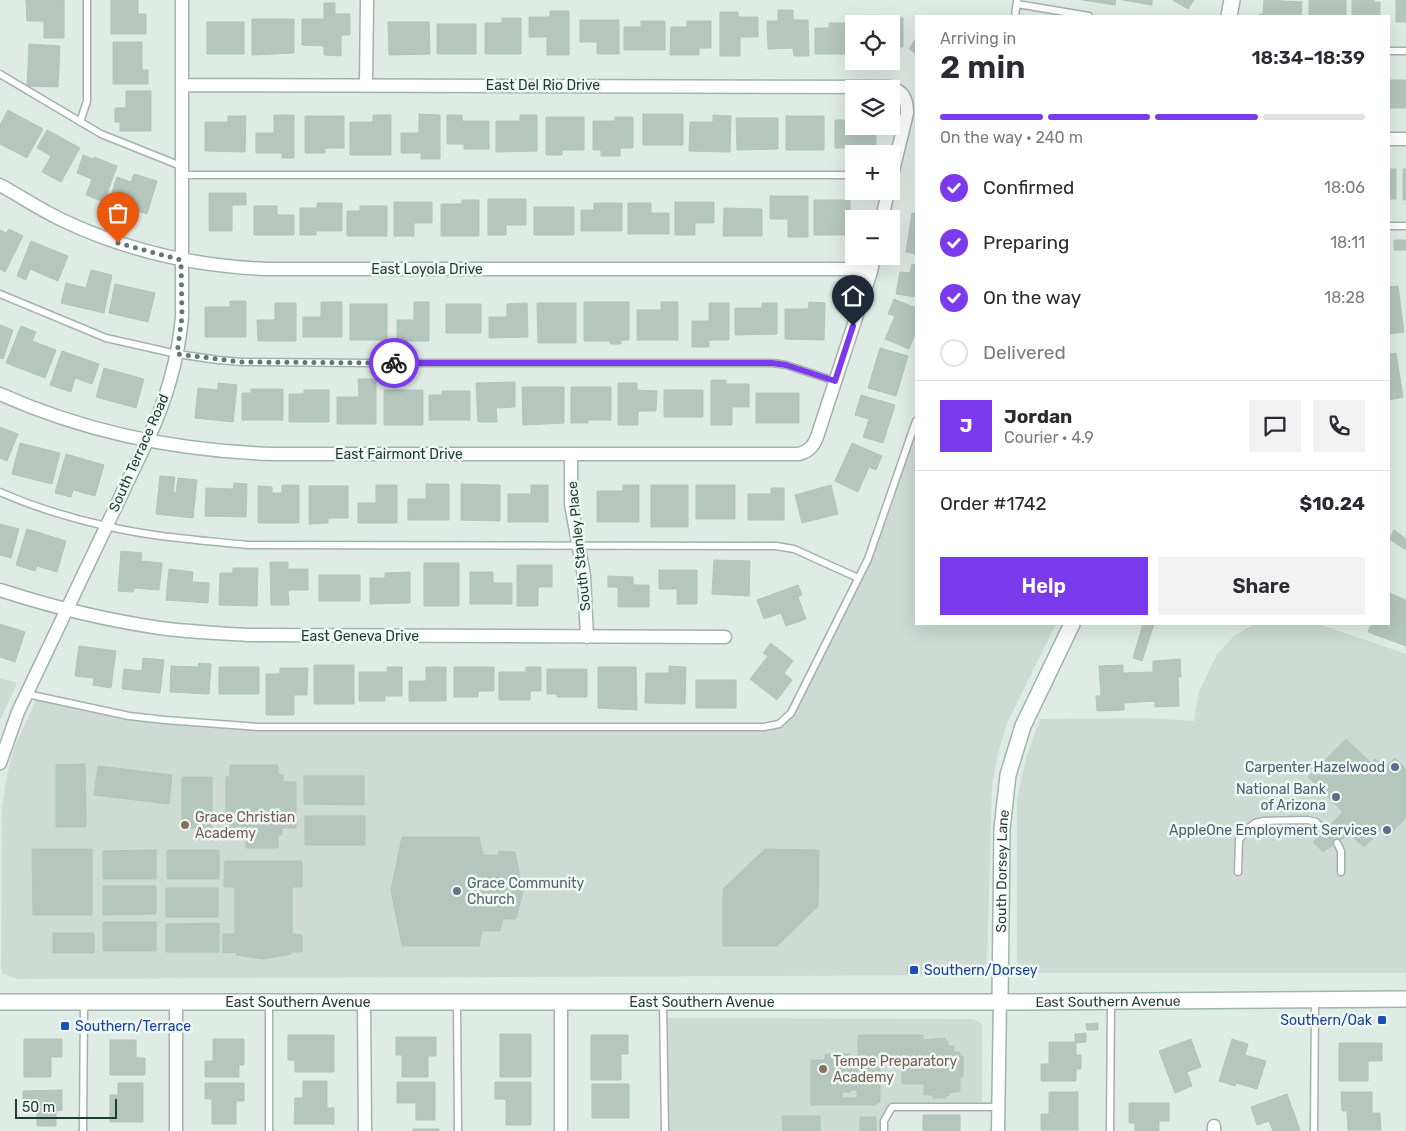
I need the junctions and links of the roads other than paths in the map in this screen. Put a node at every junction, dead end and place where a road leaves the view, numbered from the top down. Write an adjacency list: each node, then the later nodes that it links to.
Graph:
1 (87, 0): 14 (lane)
2 (182, 0): 12 (street, South Terrace Road)
3 (366, 0): 13 (street)
4 (1232, 0): 8 (main road)
5 (1017, 2): 6 (lane); 7 (lane)
6 (1015, 15)
7 (1084, 15)
8 (1229, 15)
9 (1390, 52): 10 (lane)
10 (1406, 52)
11 (0, 74): 14 (lane)
12 (182, 85): 13 (street, East Del Rio Drive); 18 (street, South Terrace Road)
13 (366, 85): 17 (street, East Del Rio Drive)
14 (80, 122): 18 (lane)
15 (1390, 139): 16 (street)
16 (1406, 139)
17 (899, 145)
18 (181, 170): 19 (lane); 23 (street, South Terrace Road)
19 (845, 175)
20 (0, 185): 23 (street, East Loyola Drive)
21 (1390, 226): 22 (lane)
22 (1406, 226)
23 (181, 260): 25 (street, East Loyola Drive); 27 (street, South Terrace Road)
24 (872, 265): 25 (street)
25 (871, 272): 28 (street)
26 (0, 294): 27 (lane)
27 (177, 354): 28 (lane); 31 (street, South Terrace Road)
28 (835, 381): 32 (street, East Fairmont Drive)
29 (0, 394): 31 (street, East Fairmont Drive)
30 (915, 425): 36 (lane)
31 (147, 441): 32 (street, East Fairmont Drive); 34 (street, South Terrace Road)
32 (571, 455): 35 (street, South Stanley Place)
33 (0, 492): 34 (lane)
34 (106, 526): 35 (lane); 38 (street, South Terrace Road)
35 (578, 545): 36 (lane); 40 (street, South Stanley Place)
36 (858, 578): 42 (lane)
37 (0, 590): 38 (street, East Geneva Drive)
38 (67, 610): 40 (street, East Geneva Drive); 42 (street, South Terrace Road)
39 (1072, 625): 59 (main road, South Dorsey Lane)
40 (586, 637): 41 (street, East Geneva Drive)
41 (725, 637)
42 (27, 694): 43 (street, South Terrace Road)
43 (0, 764)
44 (1324, 831): 46 (lane)
45 (1337, 843): 47 (lane)
46 (1238, 872)
47 (1340, 872)
48 (1406, 999): 49 (main road, East Southern Avenue)
49 (1315, 1000): 51 (main road, East Southern Avenue); 71 (lane)
50 (663, 1001): 58 (main road, East Southern Avenue); 59 (main road, East Southern Avenue); 67 (lane)
51 (1111, 1001): 59 (main road, East Southern Avenue); 70 (lane)
52 (0, 1002): 53 (main road, East Southern Avenue)
53 (84, 1002): 54 (main road, East Southern Avenue); 61 (lane)
54 (176, 1002): 55 (main road, East Southern Avenue); 62 (street)
55 (269, 1002): 56 (main road, East Southern Avenue); 63 (lane)
56 (364, 1002): 57 (main road, East Southern Avenue); 64 (street)
57 (457, 1002): 58 (main road, East Southern Avenue); 65 (lane)
58 (561, 1002): 66 (street)
59 (1000, 1002): 60 (street, South Dorsey Lane)
60 (998, 1107): 68 (lane); 69 (street, South Dorsey Lane)
61 (83, 1131)
62 (176, 1131)
63 (269, 1131)
64 (365, 1131)
65 (458, 1131)
66 (562, 1131)
67 (664, 1131)
68 (884, 1131)
69 (998, 1131)
70 (1110, 1131)
71 (1314, 1131)

